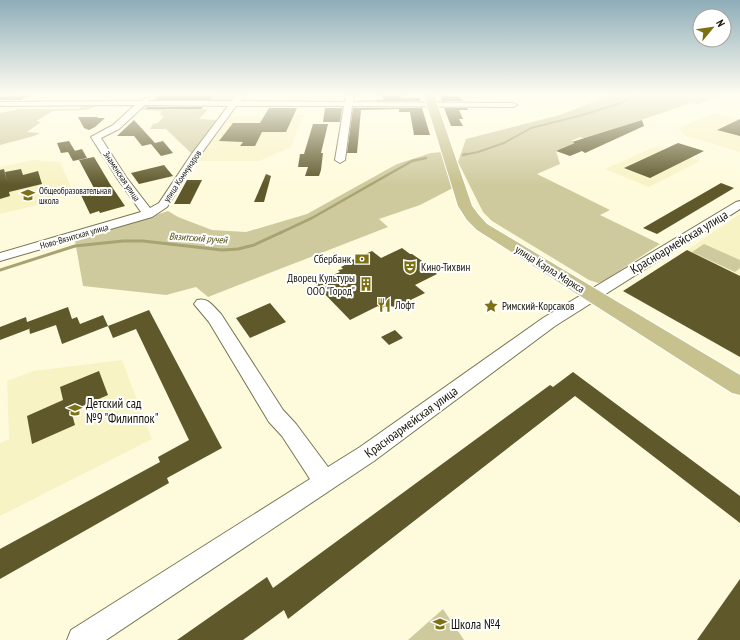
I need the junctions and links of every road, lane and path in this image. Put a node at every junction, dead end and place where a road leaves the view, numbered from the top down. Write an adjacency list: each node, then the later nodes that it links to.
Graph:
1 (118, 125): 7 (street, Знаменская улица)
2 (218, 125): 7 (street, улица Коммунаров)
3 (345, 125): 5 (street)
4 (439, 125): 9 (main road, улица Карла Маркса)
5 (340, 160)
6 (740, 204): 9 (street, Красноармейская улица)
7 (148, 214): 8 (street, Ново-Вязитская улица)
8 (0, 258)
9 (591, 295): 11 (main road, улица Карла Маркса); 12 (street, Красноармейская улица)
10 (202, 304): 12 (street)
11 (740, 386)
12 (325, 482): 13 (street, Красноармейская улица)
13 (81, 640)

